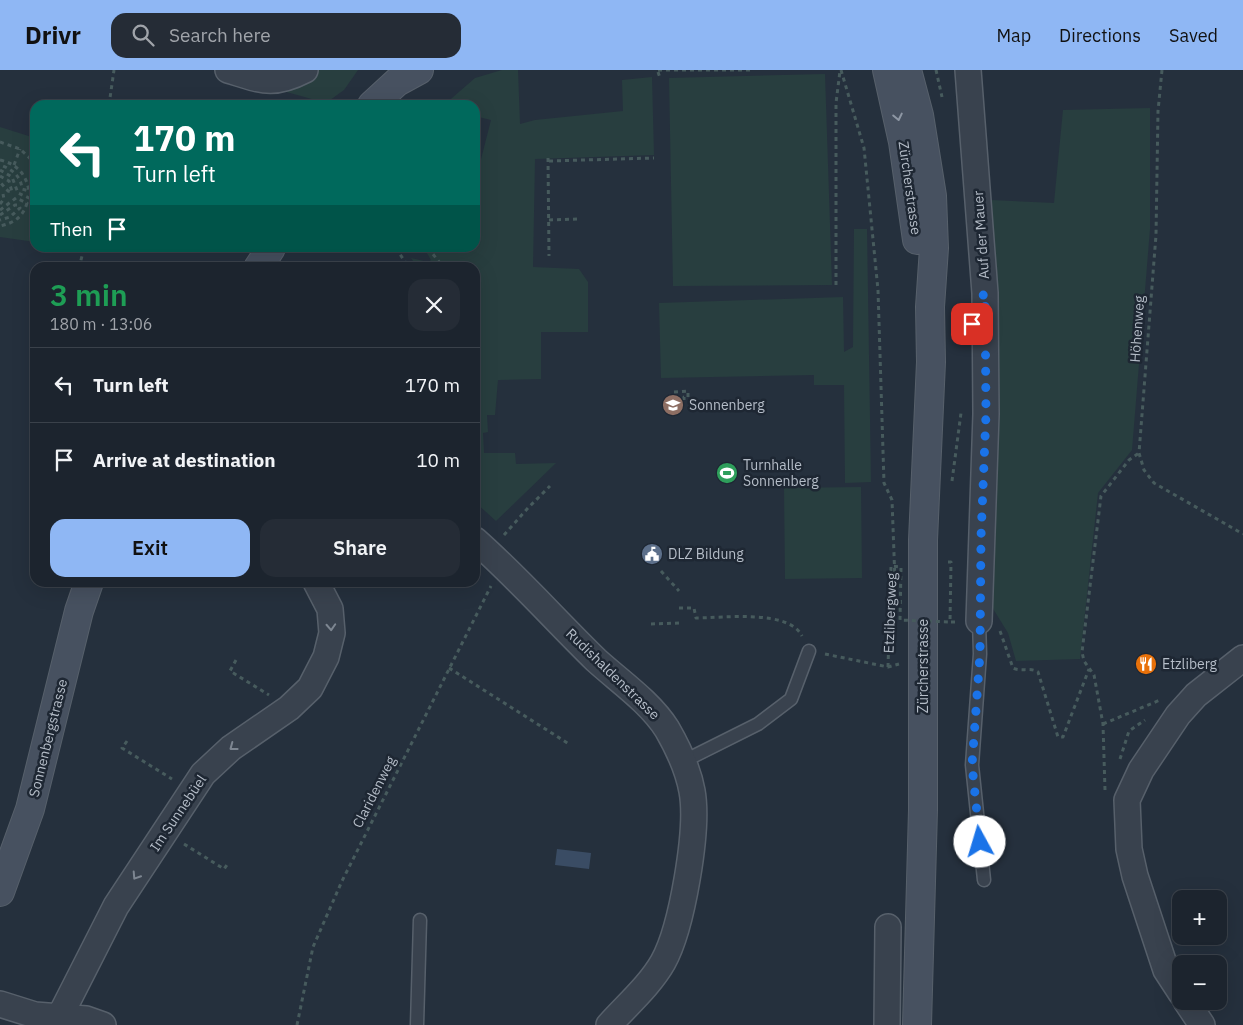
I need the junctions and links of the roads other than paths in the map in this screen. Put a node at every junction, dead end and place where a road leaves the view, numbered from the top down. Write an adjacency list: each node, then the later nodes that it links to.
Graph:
1 (228, 70): 2 (street)
2 (305, 70)
3 (887, 70): 8 (main road, Zürcherstrasse, one-way to 8)
4 (907, 70): 8 (main road, Zürcherstrasse)
5 (968, 70): 12 (street, Auf der Mauer)
6 (401, 74): 7 (main road)
7 (377, 100)
8 (930, 308): 28 (main road, Zürcherstrasse)
9 (480, 545): 15 (street, Rudishaldenstrasse)
10 (87, 587): 17 (main road, Sonnenbergstrasse)
11 (319, 587): 23 (street, Im Sunnebüel, one-way to 23)
12 (979, 621): 16 (lane, Auf der Mauer)
13 (809, 651): 15 (lane)
14 (1243, 658): 20 (street)
15 (684, 761): 26 (street, Rudishaldenstrasse)
16 (984, 880)
17 (0, 892)
18 (420, 920): 25 (lane)
19 (888, 927): 27 (street)
20 (1172, 979)
21 (0, 1004): 23 (street)
22 (1192, 1010): 29 (street)
23 (59, 1018): 24 (street)
24 (102, 1025)
25 (416, 1025)
26 (609, 1025)
27 (886, 1025)
28 (916, 1025)
29 (1202, 1025)

